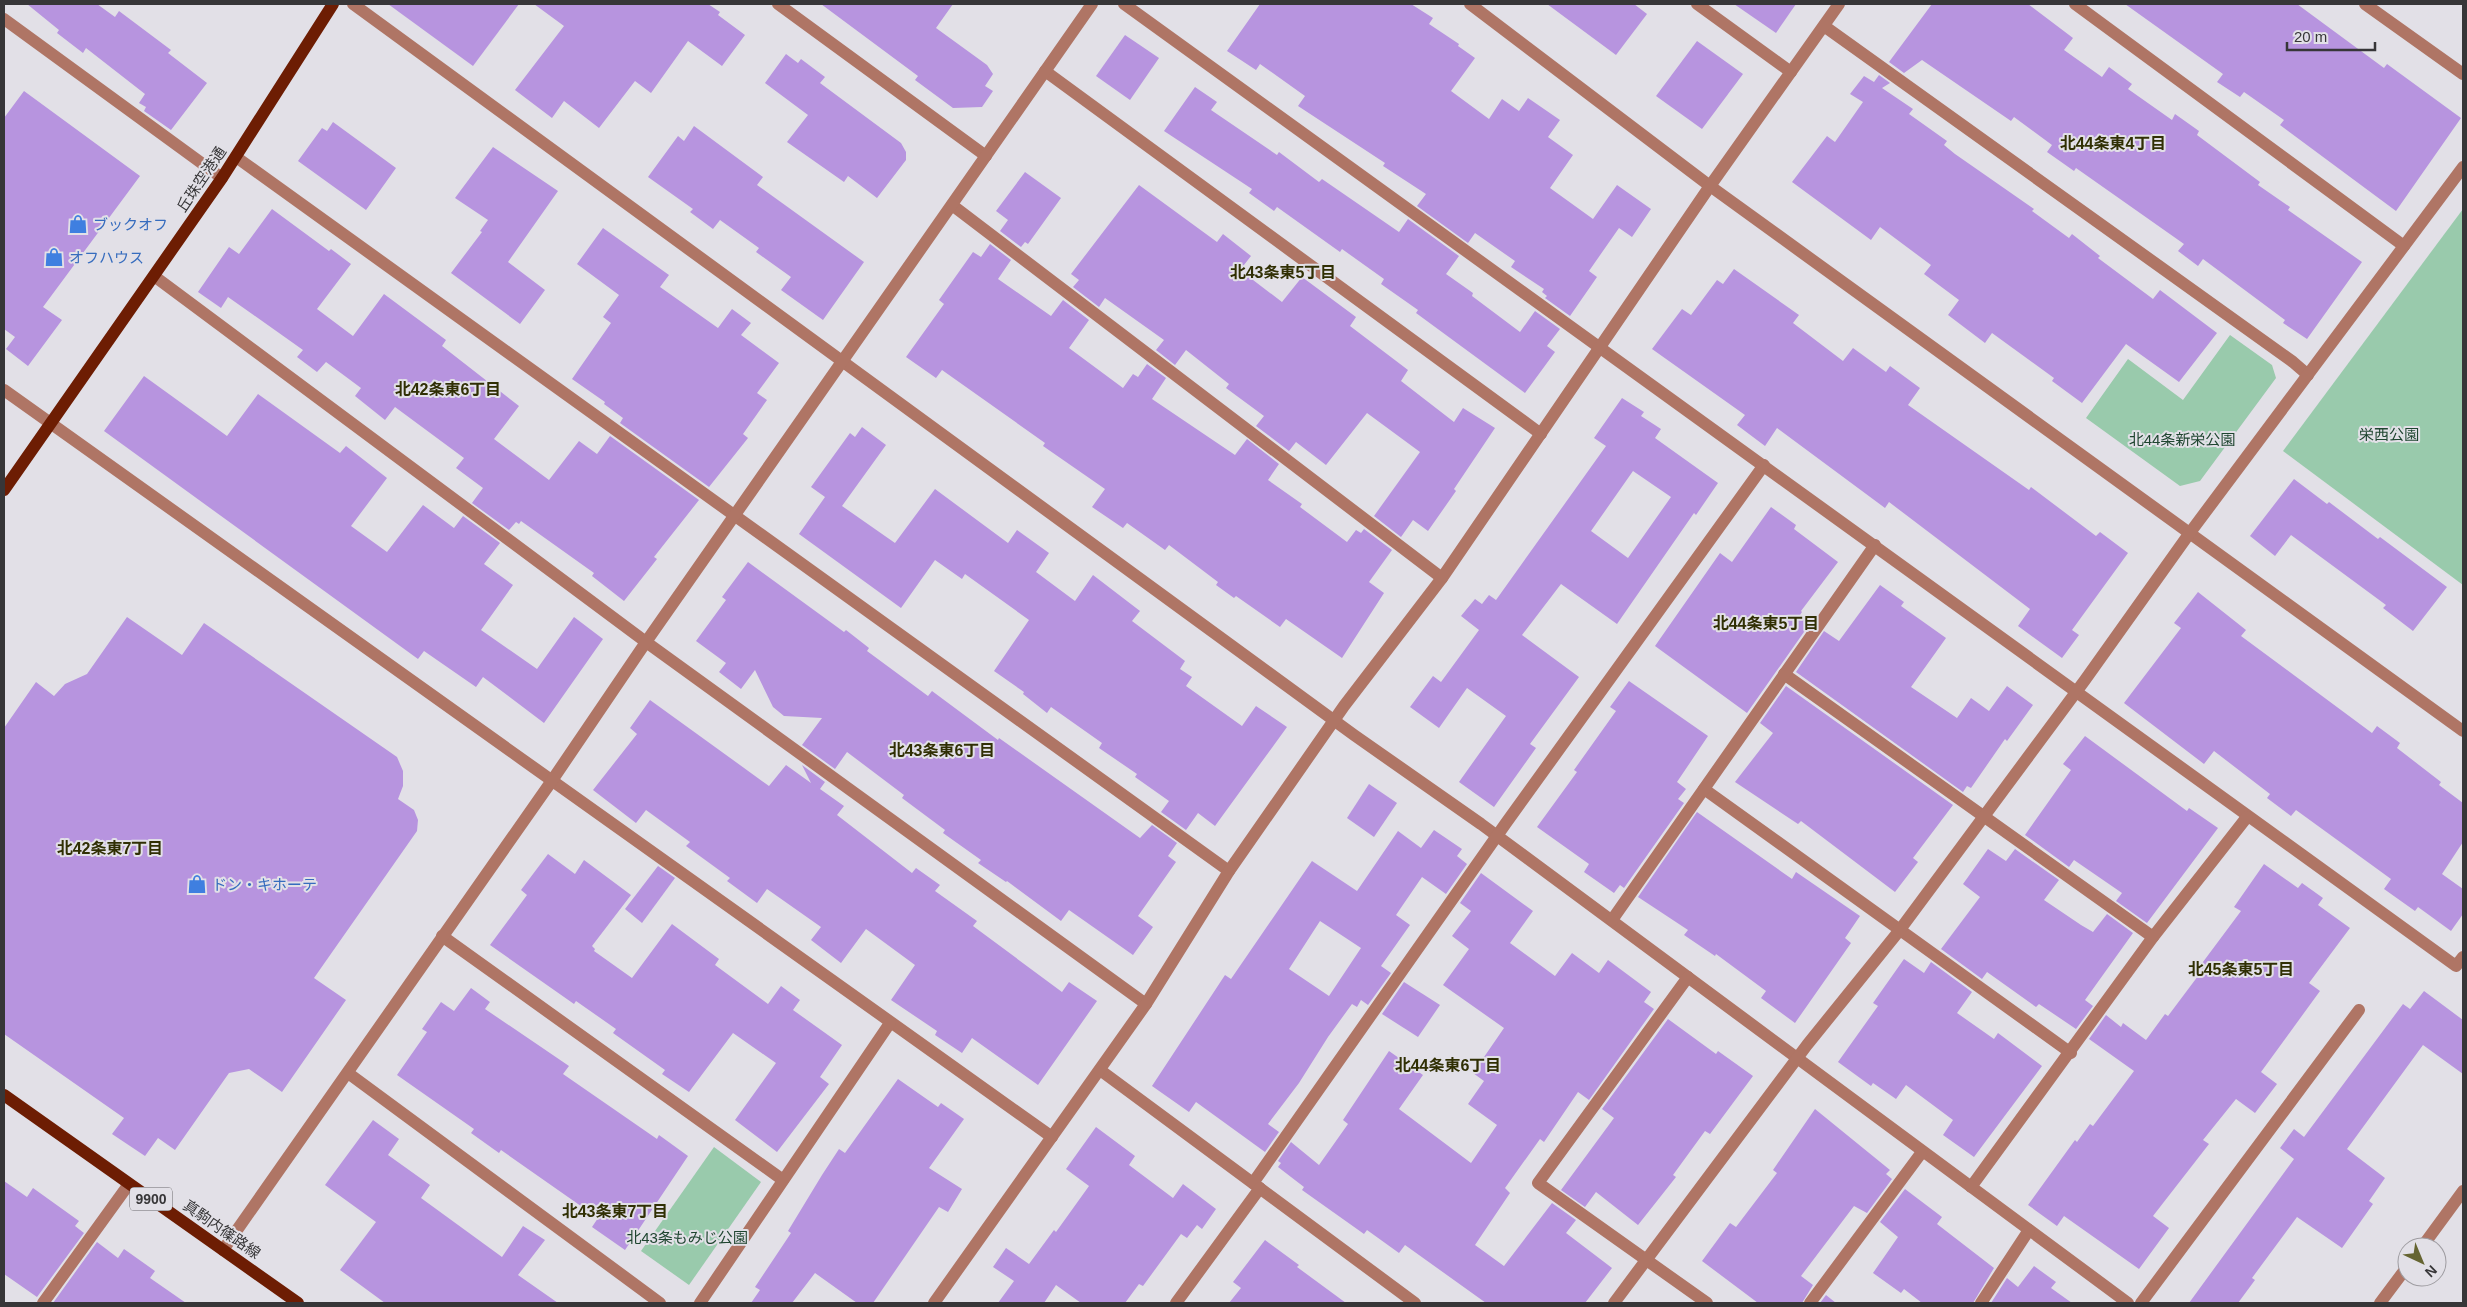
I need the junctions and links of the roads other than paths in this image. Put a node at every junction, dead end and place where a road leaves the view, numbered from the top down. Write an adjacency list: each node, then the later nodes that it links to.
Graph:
1 (333, 4): 17 (main road, 丘珠空港通)
2 (353, 4): 25 (street)
3 (778, 4): 16 (street)
4 (1092, 4): 13 (street)
5 (1124, 4): 24 (street)
6 (1470, 4): 20 (street)
7 (1696, 4): 14 (street)
8 (1839, 4): 12 (street)
9 (2075, 4): 22 (street)
10 (2365, 4): 15 (street)
11 (4, 19): 19 (street)
12 (1824, 26): 14 (street); 26 (street)
13 (1045, 70): 16 (street); 29 (street)
14 (1791, 72): 20 (street)
15 (2463, 74)
16 (986, 156): 21 (street)
17 (236, 157): 19 (main road, 丘珠空港通); 32 (street)
18 (2463, 167): 22 (street)
19 (222, 178): 23 (main road, 丘珠空港通)
20 (1710, 186): 24 (street); 33 (street)
21 (952, 205): 25 (street); 35 (street)
22 (2404, 246): 26 (street)
23 (154, 276): 28 (main road, 丘珠空港通); 36 (street)
24 (1601, 347): 29 (street); 30 (street)
25 (843, 361): 32 (street); 39 (street)
26 (2308, 375): 33 (street)
27 (4, 390): 28 (street)
28 (51, 424): 31 (main road, 丘珠空港通); 41 (street)
29 (1541, 434): 35 (street)
30 (1764, 465): 34 (street); 45 (street)
31 (4, 490)
32 (735, 516): 36 (street); 46 (street)
33 (2190, 534): 38 (street); 40 (street)
34 (1875, 545): 37 (street); 38 (street)
35 (1442, 578): 39 (street)
36 (646, 642): 41 (street); 53 (street)
37 (1784, 674): 42 (street); 43 (street)
38 (2076, 692): 43 (street); 44 (street)
39 (1334, 721): 45 (street); 46 (street)
40 (2463, 731)
41 (551, 782): 49 (street); 55 (street)
42 (1704, 790): 47 (street); 48 (street)
43 (1984, 816): 48 (street); 50 (street)
44 (2248, 817): 50 (street); 51 (street)
45 (1497, 836): 47 (street); 65 (street)
46 (1229, 871): 53 (street)
47 (1612, 920): 52 (street)
48 (1899, 931): 56 (street); 57 (street)
49 (442, 936): 59 (street); 63 (street)
50 (2153, 937): 56 (street)
51 (2463, 957)
52 (1688, 977): 57 (street); 71 (street)
53 (1146, 1004): 58 (street)
54 (2359, 1010): 86 (street)
55 (890, 1023): 61 (street); 63 (street)
56 (2070, 1053): 66 (street)
57 (1796, 1059): 62 (street); 71 (street)
58 (1100, 1070): 61 (street); 65 (street)
59 (348, 1073): 70 (street); 76 (street)
60 (4, 1095): 64 (main road, 真駒内篠路線 / 9900)
61 (1052, 1137): 78 (street)
62 (1922, 1152): 66 (street); 83 (street)
63 (783, 1180): 77 (street)
64 (129, 1184): 70 (main road, 真駒内篠路線 / 9900); 74 (street)
65 (1256, 1186): 73 (street); 79 (street)
66 (1971, 1187): 68 (street)
67 (2463, 1191): 69 (street)
68 (2029, 1230): 84 (street); 85 (street)
69 (2429, 1237)
70 (223, 1250): 75 (main road, 真駒内篠路線 / 9900)
71 (1646, 1261): 81 (street); 82 (street)
72 (2397, 1280): 87 (street)
73 (1401, 1299): 80 (street)
74 (43, 1303)
75 (298, 1303)
76 (660, 1303)
77 (700, 1303)
78 (934, 1303)
79 (1176, 1303)
80 (1415, 1303)
81 (1614, 1303)
82 (1707, 1303)
83 (1810, 1303)
84 (1981, 1303)
85 (2128, 1303)
86 (2141, 1303)
87 (2380, 1303)

